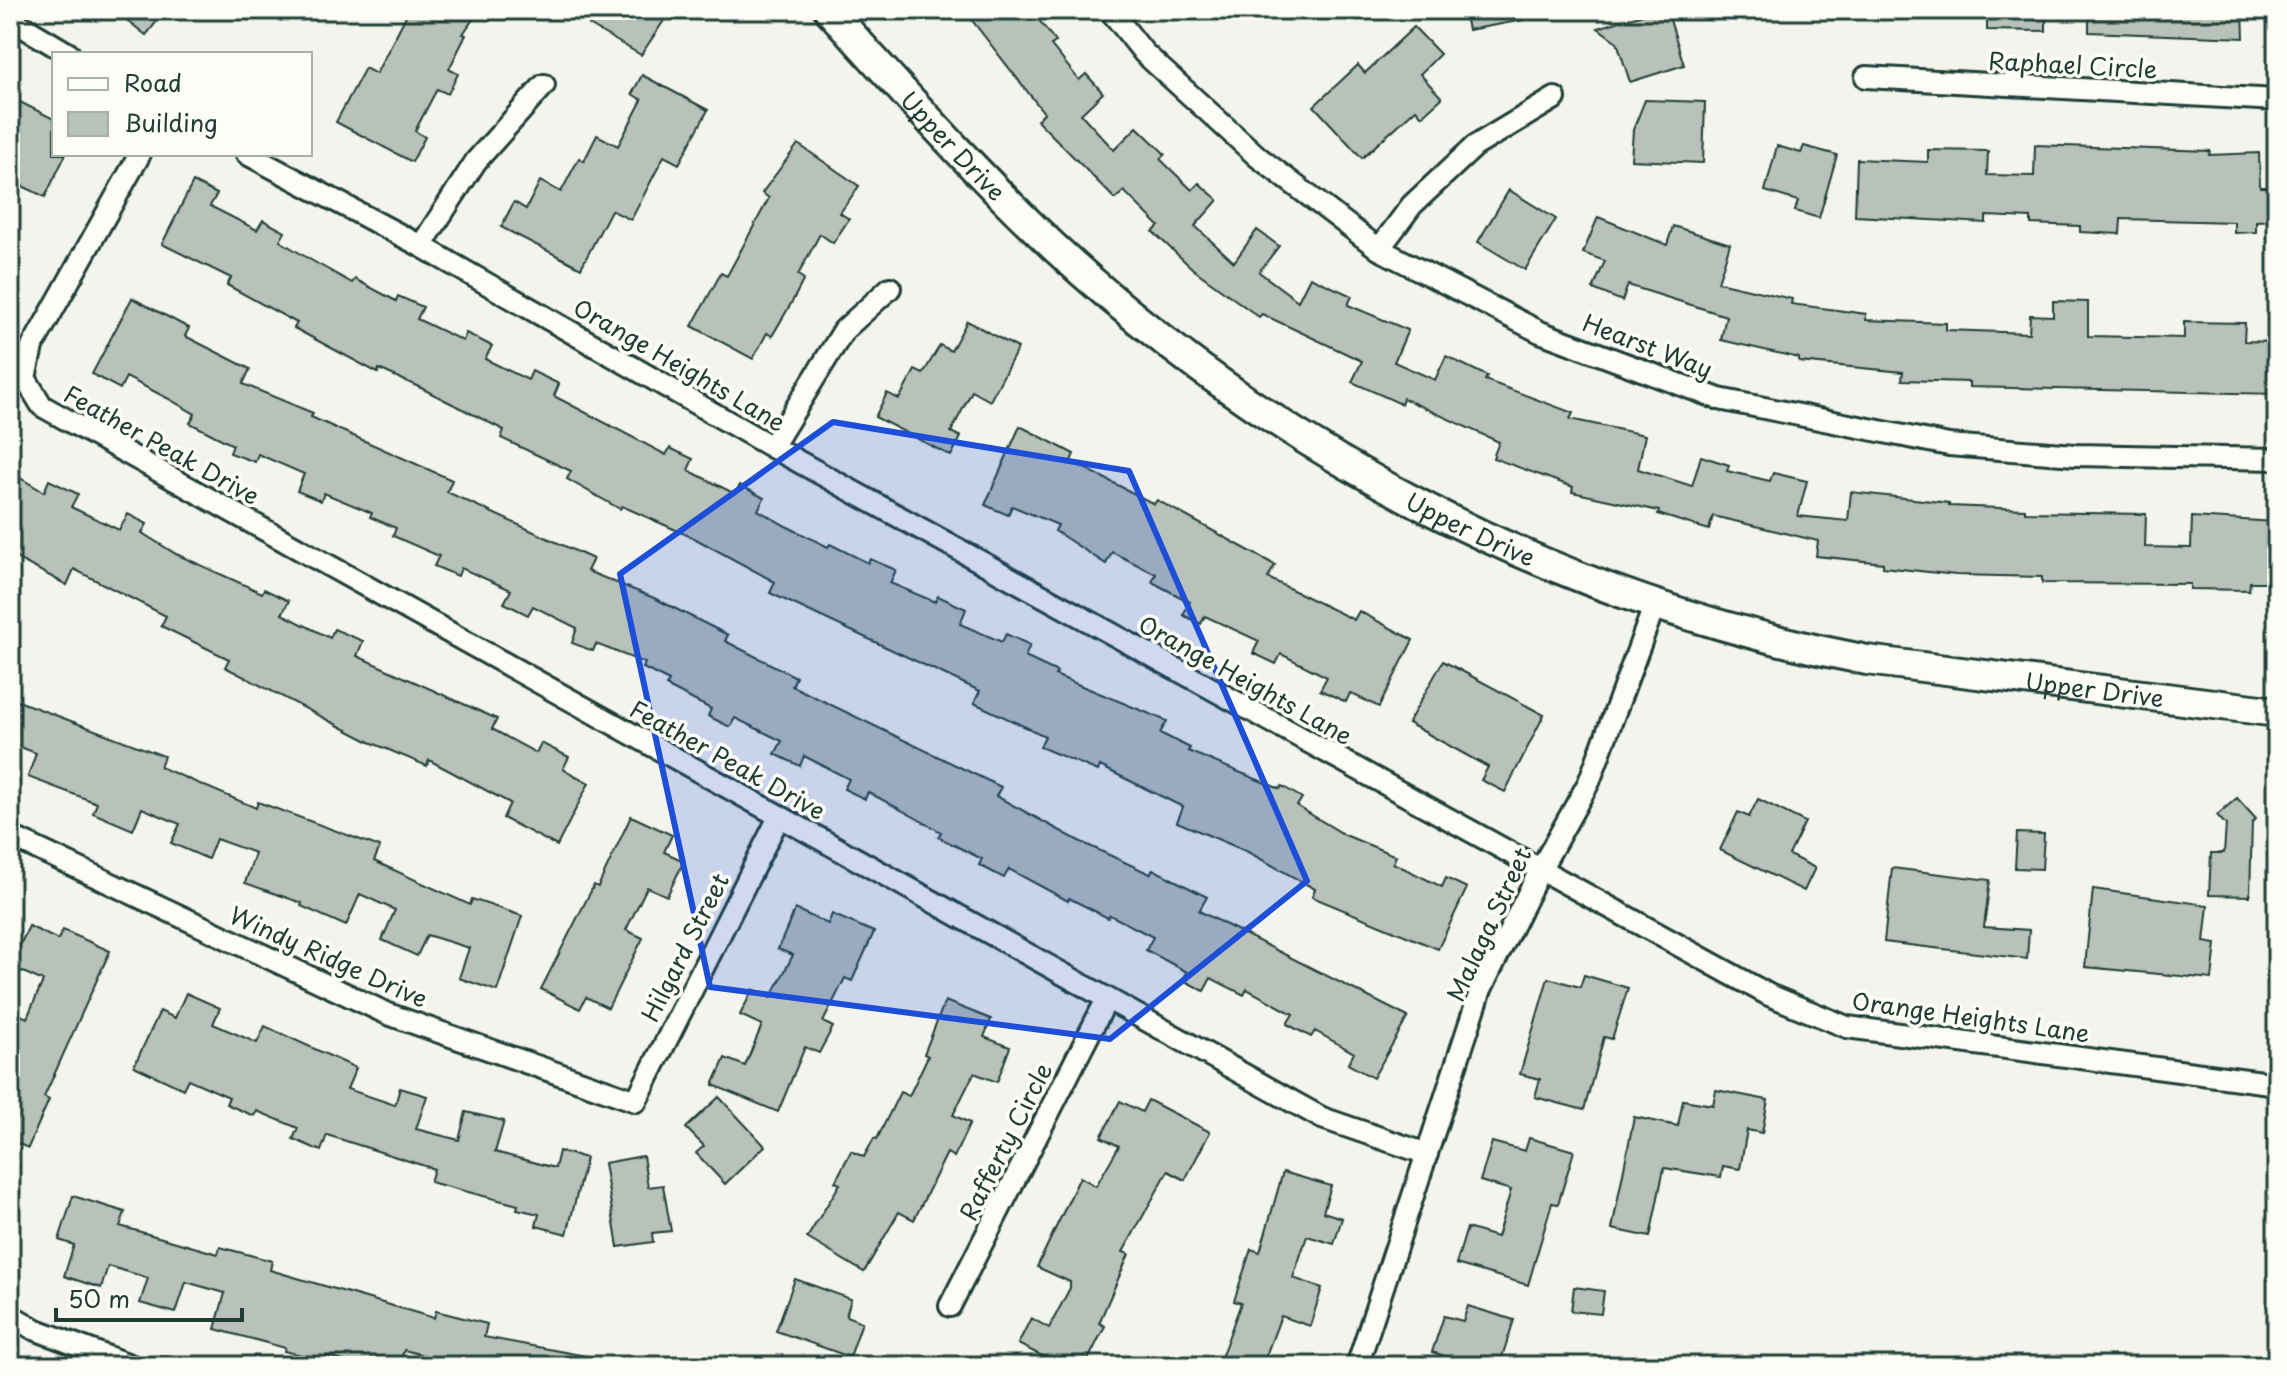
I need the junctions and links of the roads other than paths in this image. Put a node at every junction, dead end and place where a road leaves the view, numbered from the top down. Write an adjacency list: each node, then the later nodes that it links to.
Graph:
1 (829, 10): 16 (main road, Upper Drive)
2 (1110, 10): 12 (street, Hearst Way)
3 (17, 17): 4 (street)
4 (66, 52)
5 (1866, 77): 8 (street, Raphael Circle)
6 (544, 85): 11 (street)
7 (1555, 98): 12 (street)
8 (2277, 100)
9 (139, 156): 18 (street, Feather Peak Drive)
10 (251, 156): 11 (street, Orange Heights Lane)
11 (421, 246): 14 (street, Orange Heights Lane)
12 (1379, 249): 15 (street, Hearst Way)
13 (890, 288): 14 (street)
14 (772, 447): 20 (street, Orange Heights Lane)
15 (2277, 459)
16 (1655, 604): 17 (main road, Upper Drive); 20 (street, Malaga Street)
17 (2277, 712)
18 (779, 817): 21 (street, Feather Peak Drive); 23 (street, Hilgard Street)
19 (12, 842): 23 (street, Windy Ridge Drive)
20 (1540, 870): 22 (street, Orange Heights Lane); 24 (street, Malaga Street)
21 (1107, 999): 24 (street, Feather Peak Drive); 25 (street, Rafferty Circle)
22 (2277, 1084)
23 (636, 1101)
24 (1427, 1154): 28 (street, Malaga Street)
25 (950, 1306)
26 (10, 1315): 27 (street)
27 (132, 1366)
28 (1357, 1366)

